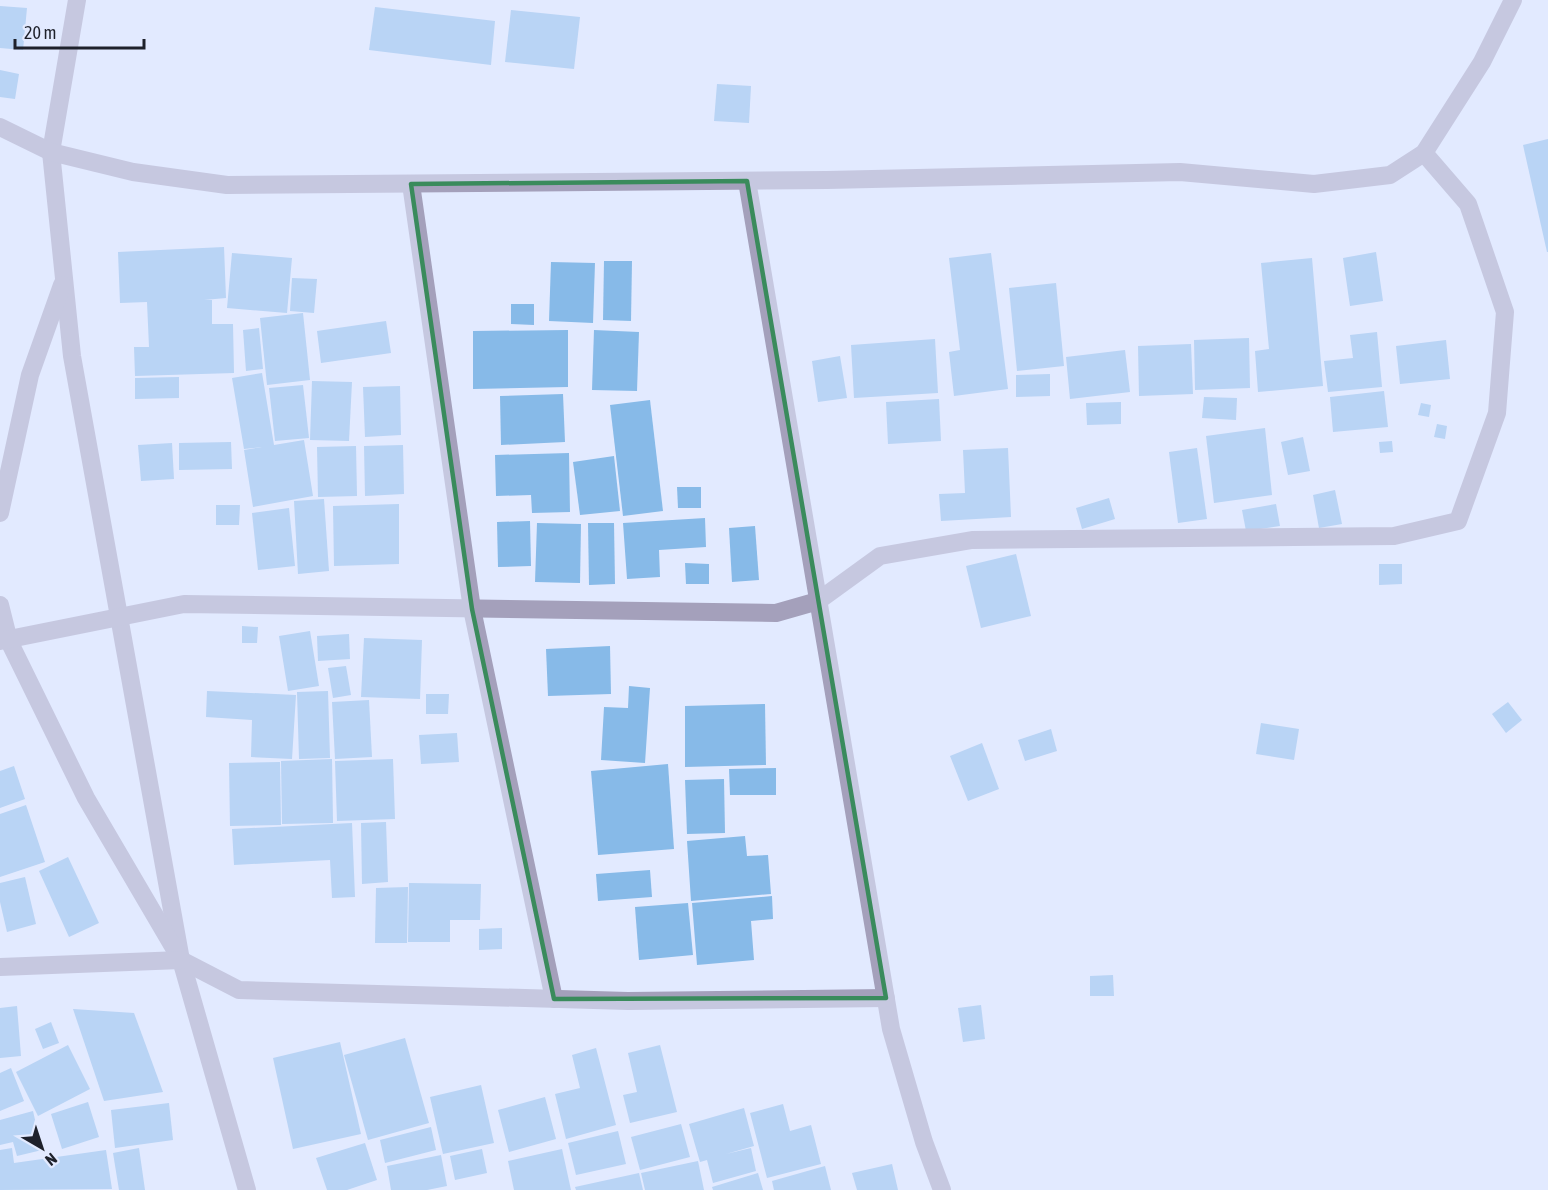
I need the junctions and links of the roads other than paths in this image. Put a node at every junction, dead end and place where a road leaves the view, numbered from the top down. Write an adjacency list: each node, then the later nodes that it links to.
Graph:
1 (77, 0): 4 (street)
2 (1513, 0): 5 (street)
3 (0, 127): 4 (street)
4 (51, 152): 7 (street); 8 (street)
5 (1424, 153): 6 (street); 10 (street)
6 (747, 181): 7 (street); 10 (street)
7 (411, 184): 12 (street)
8 (64, 280): 9 (street); 13 (street)
9 (0, 513)
10 (818, 601): 12 (street); 17 (street)
11 (0, 606): 14 (street)
12 (472, 609): 13 (street); 18 (street)
13 (118, 616): 14 (street); 15 (street)
14 (5, 641): 15 (street)
15 (181, 960): 16 (street); 18 (street); 19 (street)
16 (0, 967)
17 (886, 998): 18 (street); 20 (street)
18 (554, 999)
19 (247, 1190)
20 (942, 1190)

